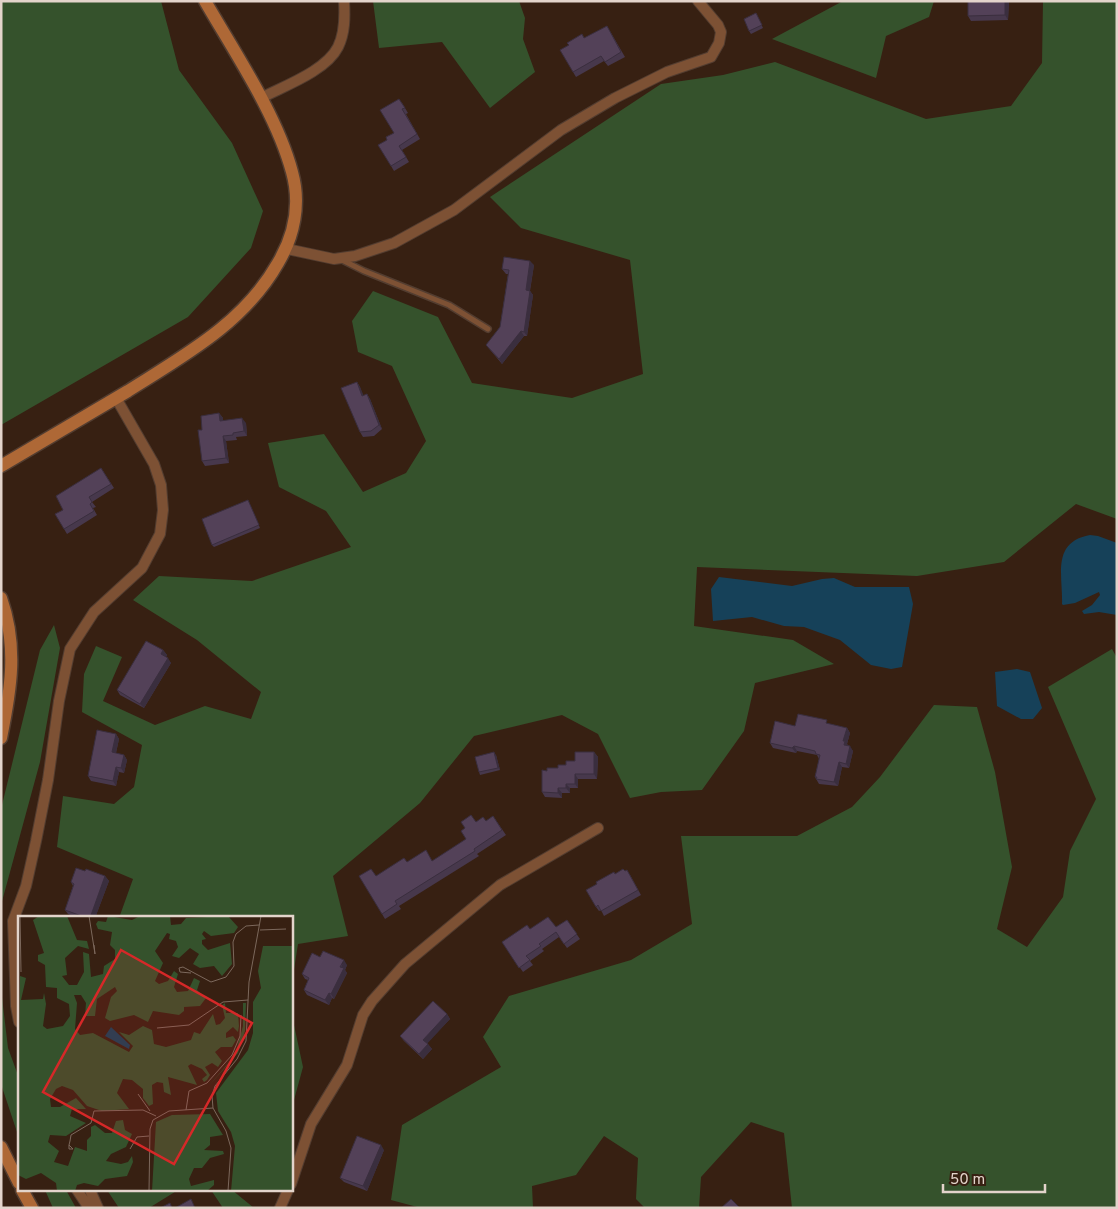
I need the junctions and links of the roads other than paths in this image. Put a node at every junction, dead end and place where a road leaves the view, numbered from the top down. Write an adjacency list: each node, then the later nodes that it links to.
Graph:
1 (205, 1): 4 (main road)
2 (344, 1): 4 (street)
3 (698, 1): 6 (street)
4 (261, 98): 5 (main road)
5 (286, 249): 6 (street); 8 (main road)
6 (338, 258): 7 (lane)
7 (488, 329)
8 (116, 398): 9 (main road); 13 (street)
9 (1, 466)
10 (1, 598): 11 (main road)
11 (1, 738)
12 (598, 828): 16 (street)
13 (18, 1017)
14 (1, 1147): 15 (main road)
15 (18, 1181)
16 (292, 1181)
17 (23, 1192): 21 (main road)
18 (78, 1192): 22 (street)
19 (91, 1192): 23 (street)
20 (287, 1192): 24 (street)
21 (32, 1208)
22 (89, 1208)
23 (98, 1208)
24 (280, 1208)

